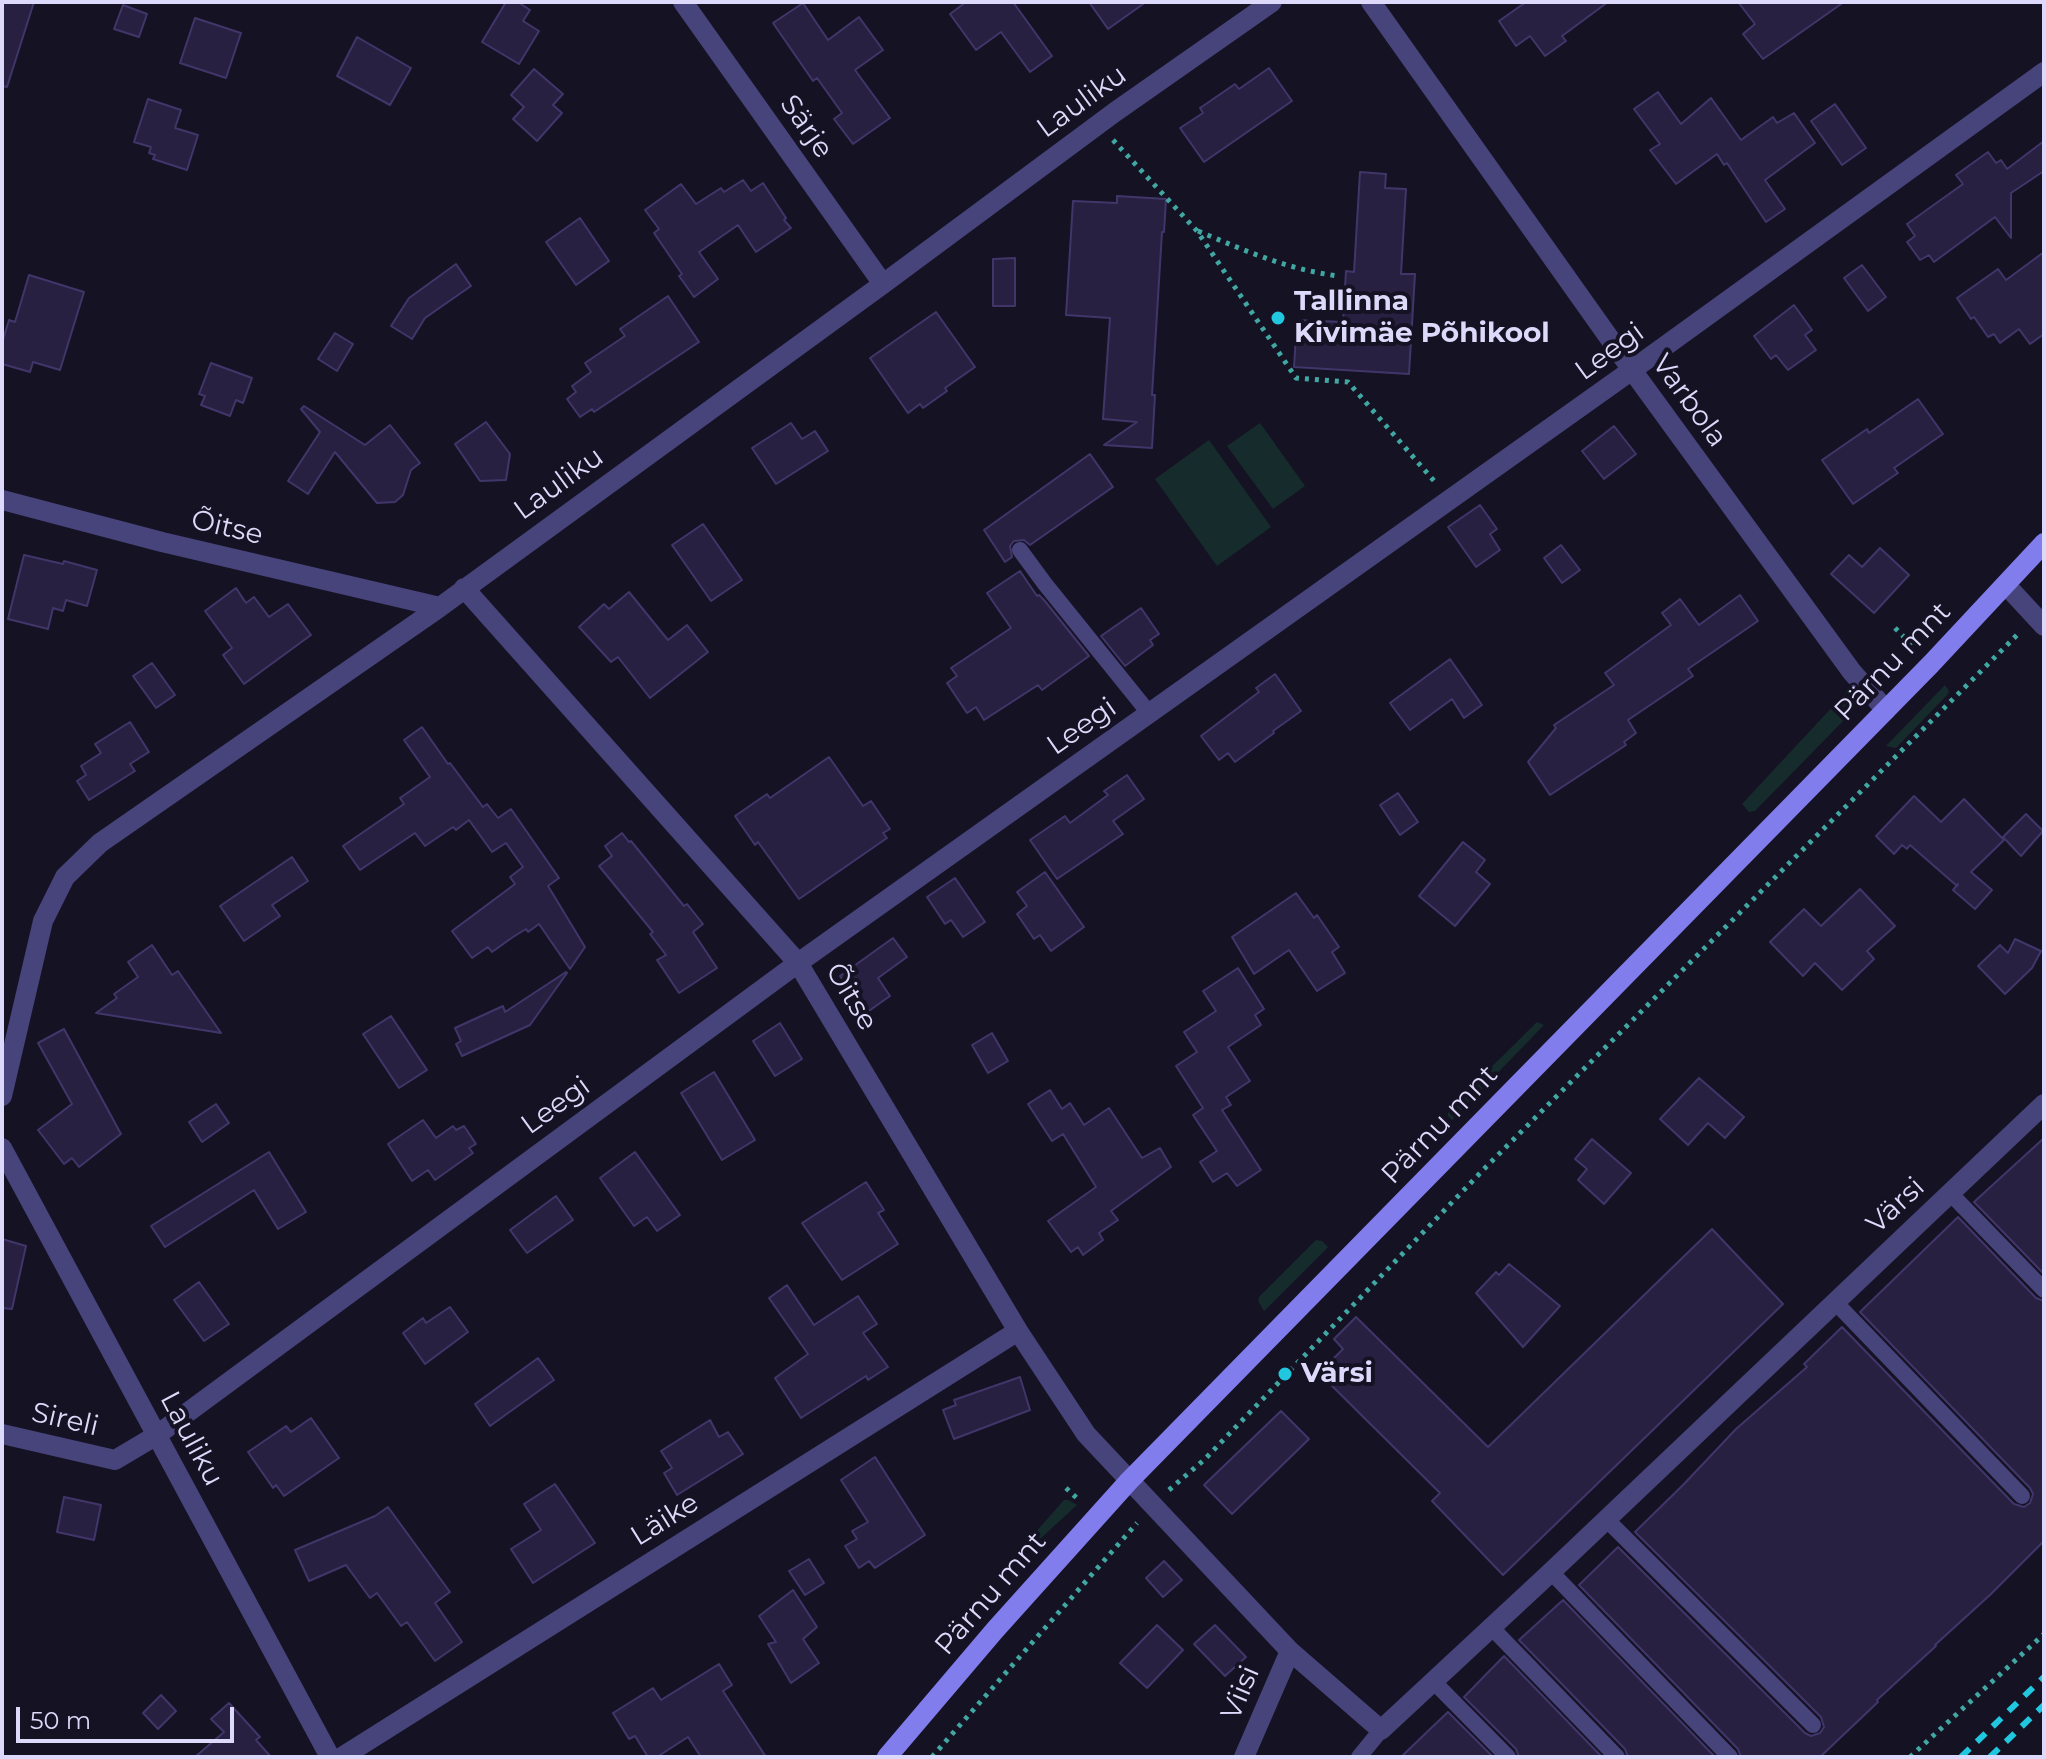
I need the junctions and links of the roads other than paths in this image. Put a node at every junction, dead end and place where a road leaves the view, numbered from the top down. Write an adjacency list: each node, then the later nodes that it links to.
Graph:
1 (683, 2): 5 (street, Särje)
2 (1272, 2): 5 (street, Lauliku)
3 (1371, 2): 6 (street, Varbola)
4 (2044, 72): 6 (street, Leegi)
5 (883, 284): 11 (street, Lauliku)
6 (1632, 370): 14 (street, Varbola); 15 (street, Leegi)
7 (2, 500): 12 (street, Õitse)
8 (2044, 543): 10 (main road, Pärnu mnt)
9 (1020, 550): 15 (lane)
10 (2006, 585): 13 (street); 14 (main road, Pärnu mnt)
11 (464, 588): 12 (street, Lauliku); 16 (street, Õitse)
12 (440, 607): 17 (street, Lauliku)
13 (2040, 621)
14 (1886, 710): 26 (main road, Pärnu mnt)
15 (1149, 713): 16 (street, Leegi)
16 (798, 963): 23 (street, Õitse); 25 (street, Leegi)
17 (2, 1096)
18 (2044, 1104): 20 (street, Värsi)
19 (2, 1148): 25 (street, Lauliku)
20 (1950, 1193): 21 (lane); 22 (street, Värsi)
21 (2044, 1290)
22 (1835, 1302): 27 (lane); 28 (street, Värsi)
23 (1018, 1331): 26 (street, Õitse); 36 (street, Läike)
24 (2, 1434): 25 (street, Sireli)
25 (157, 1435): 35 (street, Lauliku)
26 (1129, 1481): 31 (street); 37 (main road, Pärnu mnt)
27 (2022, 1496)
28 (1606, 1519): 29 (street, Värsi); 33 (lane)
29 (1551, 1572): 30 (street, Värsi); 42 (lane)
30 (1491, 1627): 32 (street, Värsi); 41 (lane)
31 (1290, 1651): 34 (street); 38 (street, Viisi)
32 (1433, 1681): 34 (street, Värsi); 40 (lane)
33 (1813, 1725)
34 (1381, 1730): 39 (lane)
35 (330, 1757)
36 (342, 1757)
37 (887, 1757)
38 (1244, 1757)
39 (1359, 1757)
40 (1508, 1757)
41 (1617, 1757)
42 (1730, 1757)

